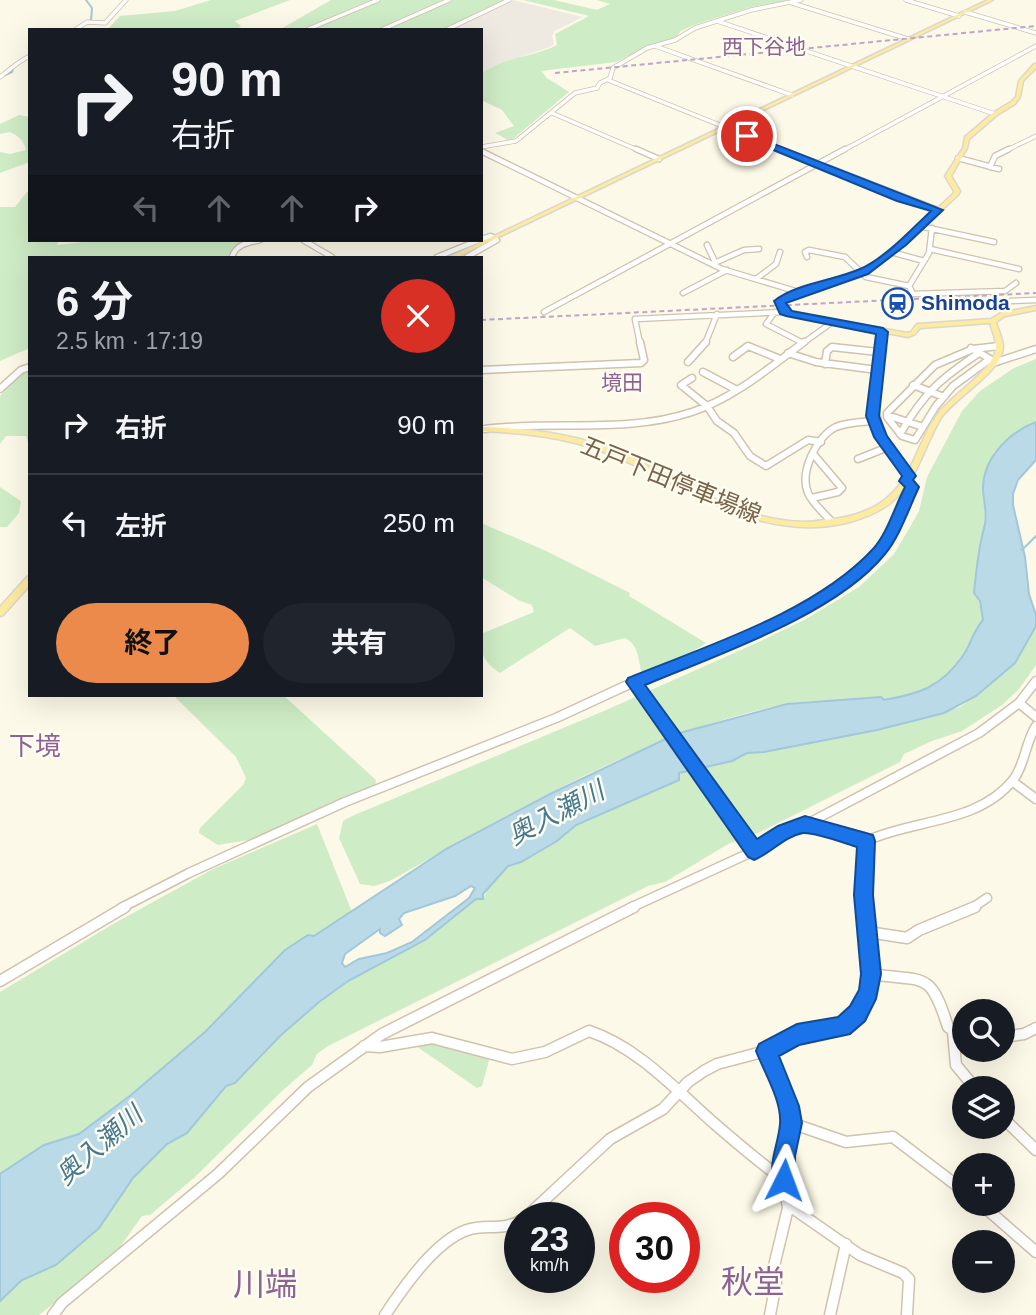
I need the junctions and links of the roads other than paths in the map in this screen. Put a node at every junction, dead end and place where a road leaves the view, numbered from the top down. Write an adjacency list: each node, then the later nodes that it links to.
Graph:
1 (126, 0): 12 (street)
2 (379, 0): 13 (street)
3 (449, 0): 14 (street)
4 (509, 0): 15 (street)
5 (801, 0): 8 (street)
6 (906, 0): 10 (street)
7 (991, 0): 9 (main road)
8 (790, 2): 11 (street); 17 (street)
9 (965, 12): 10 (main road); 16 (street)
10 (959, 16): 17 (main road)
11 (717, 21): 18 (street); 22 (street)
12 (78, 28)
13 (311, 28)
14 (386, 28)
15 (450, 28)
16 (1036, 33)
17 (908, 40): 22 (main road)
18 (654, 46): 24 (street); 25 (street)
19 (1036, 46): 26 (street)
20 (28, 57): 23 (street)
21 (1036, 65): 28 (main road)
22 (853, 66): 25 (main road); 26 (street)
23 (0, 77)
24 (608, 80): 27 (street); 29 (street)
25 (792, 95): 29 (main road)
26 (943, 96): 28 (street); 35 (street)
27 (552, 113): 31 (street); 34 (street)
28 (995, 114): 33 (main road)
29 (724, 127): 34 (main road); 35 (street)
30 (1036, 136): 36 (street)
31 (483, 149)
32 (483, 150): 38 (street)
33 (958, 158): 36 (street); 39 (main road)
34 (659, 159): 38 (main road)
35 (818, 164): 39 (street); 48 (street)
36 (990, 167): 37 (street)
37 (999, 169)
38 (577, 198): 42 (main road); 48 (street)
39 (938, 210): 40 (main road)
40 (919, 226): 41 (street); 53 (main road)
41 (932, 229): 47 (street); 51 (street)
42 (494, 237): 43 (street); 57 (main road); 58 (street)
43 (483, 239)
44 (252, 242): 54 (street)
45 (306, 242): 55 (street)
46 (473, 242): 56 (street)
47 (994, 242)
48 (671, 243): 61 (street); 75 (street)
49 (707, 245): 61 (street)
50 (759, 248): 61 (street)
51 (930, 249): 60 (street); 62 (street)
52 (780, 252): 65 (street)
53 (891, 252): 60 (street); 64 (main road)
54 (232, 256)
55 (329, 256)
56 (439, 256)
57 (455, 256)
58 (469, 256)
59 (807, 257): 64 (street)
60 (924, 261): 67 (street)
61 (714, 263): 63 (street)
62 (1019, 269)
63 (727, 270): 65 (street); 69 (street)
64 (860, 274): 67 (street); 70 (main road)
65 (756, 279): 70 (street)
66 (1016, 283): 68 (street)
67 (909, 286): 68 (street)
68 (1005, 291): 72 (street)
69 (683, 293)
70 (802, 293): 77 (main road)
71 (1036, 300): 72 (street)
72 (1011, 301): 74 (street)
73 (1036, 308): 74 (main road)
74 (1017, 310): 79 (main road)
75 (544, 312)
76 (775, 312): 77 (street); 78 (street); 82 (street)
77 (784, 312): 80 (main road)
78 (717, 314): 91 (street); 96 (street)
79 (993, 321): 81 (main road); 83 (main road)
80 (831, 323): 81 (main road); 82 (street)
81 (883, 332): 86 (street)
82 (801, 342): 87 (street)
83 (999, 346): 84 (street); 92 (main road, 五戸下田停車場線)
84 (971, 348): 88 (street); 103 (street)
85 (1036, 349): 92 (street)
86 (878, 352): 93 (street); 97 (street)
87 (788, 353): 90 (street); 93 (street)
88 (979, 353): 94 (street); 98 (street)
89 (733, 357): 90 (street)
90 (780, 359): 105 (street)
91 (688, 362)
92 (993, 363): 124 (main road, 五戸下田停車場線)
93 (825, 364): 97 (street)
94 (962, 364): 98 (street); 100 (street)
95 (28, 368): 104 (street)
96 (483, 370)
97 (877, 370): 112 (street)
98 (975, 370): 102 (street)
99 (703, 372): 105 (street)
100 (944, 375): 102 (street); 106 (street)
101 (692, 378): 109 (street)
102 (958, 382): 107 (street)
103 (913, 385): 106 (street); 111 (street)
104 (0, 389)
105 (735, 389): 109 (street)
106 (929, 391): 107 (street); 108 (street)
107 (944, 397): 110 (street)
108 (918, 403): 110 (street); 113 (street)
109 (707, 406): 115 (street); 120 (street)
110 (934, 409): 116 (street)
111 (887, 416): 112 (street); 113 (street); 118 (street)
112 (874, 420): 120 (street); 121 (street)
113 (909, 422): 116 (street); 118 (street)
114 (551, 425): 115 (street); 117 (street); 119 (street)
115 (565, 425): 119 (street)
116 (923, 427): 118 (street)
117 (483, 429): 119 (main road, 五戸下田停車場線)
118 (900, 434)
119 (551, 435): 126 (main road, 五戸下田停車場線)
120 (821, 442): 122 (street)
121 (888, 447): 123 (street); 124 (street)
122 (814, 455): 125 (street); 125 (street)
123 (858, 459)
124 (908, 478): 126 (main road, 五戸下田停車場線); 130 (street)
125 (812, 498): 126 (street)
126 (832, 522)
127 (28, 581): 128 (main road)
128 (0, 613)
129 (1036, 681): 131 (street)
130 (634, 685): 138 (street); 142 (street)
131 (1019, 703): 132 (street); 136 (street)
132 (1036, 717)
133 (1036, 726): 134 (street)
134 (1012, 781): 135 (street); 137 (street)
135 (1036, 799)
136 (805, 825): 137 (street); 138 (street)
137 (866, 841): 140 (street)
138 (752, 849): 146 (street)
139 (987, 898): 140 (street)
140 (868, 932): 141 (street)
141 (871, 974): 144 (street); 147 (street)
142 (0, 981)
143 (1036, 1028): 145 (street)
144 (952, 1030)
145 (1015, 1035)
146 (364, 1046): 148 (street); 160 (street)
147 (766, 1051): 148 (street); 149 (street)
148 (678, 1093): 152 (street); 154 (street)
149 (791, 1123): 152 (street); 153 (street)
150 (1015, 1130): 151 (street)
151 (1036, 1150)
152 (784, 1180): 155 (street)
153 (952, 1182)
154 (542, 1202)
155 (788, 1205): 158 (street); 162 (street)
156 (995, 1216): 159 (street)
157 (504, 1229): 161 (street)
158 (846, 1244): 163 (street); 164 (street)
159 (1036, 1252)
160 (53, 1315)
161 (385, 1315)
162 (770, 1315)
163 (830, 1315)
164 (907, 1315)

